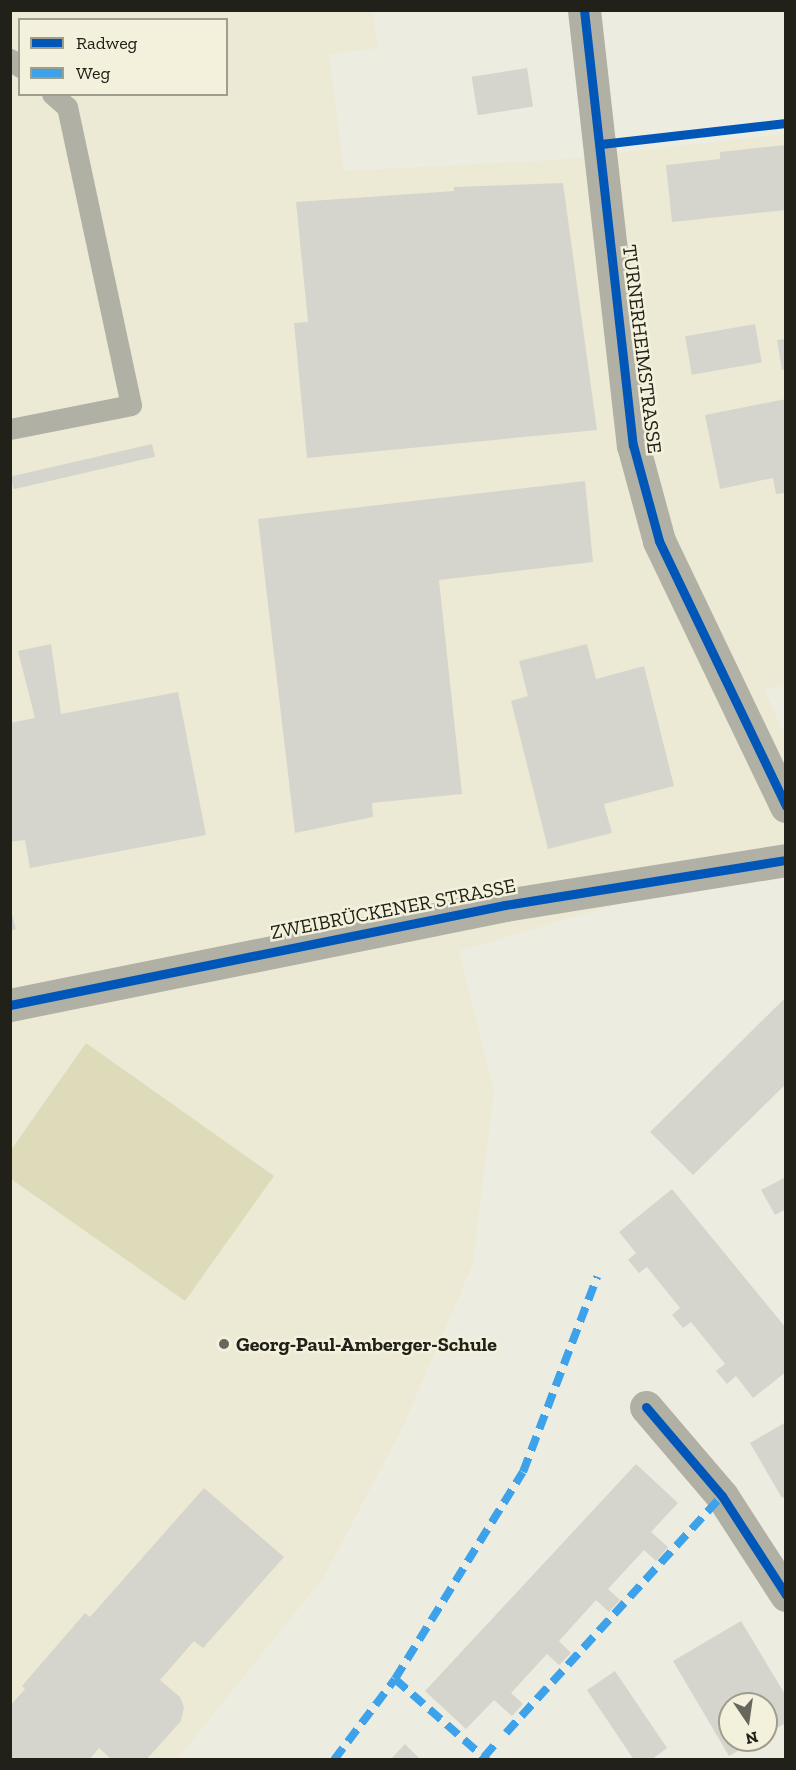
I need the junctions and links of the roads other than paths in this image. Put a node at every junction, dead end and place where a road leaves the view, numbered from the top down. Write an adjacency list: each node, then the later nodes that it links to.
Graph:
1 (584, 10): 4 (street, TURNERHEIMSTRASSE)
2 (54, 96): 3 (lane)
3 (10, 429)
4 (786, 806)
5 (786, 860): 6 (street, ZWEIBRÜCKENER STRASSE)
6 (10, 1005)
7 (646, 1407): 8 (street)
8 (786, 1595)

